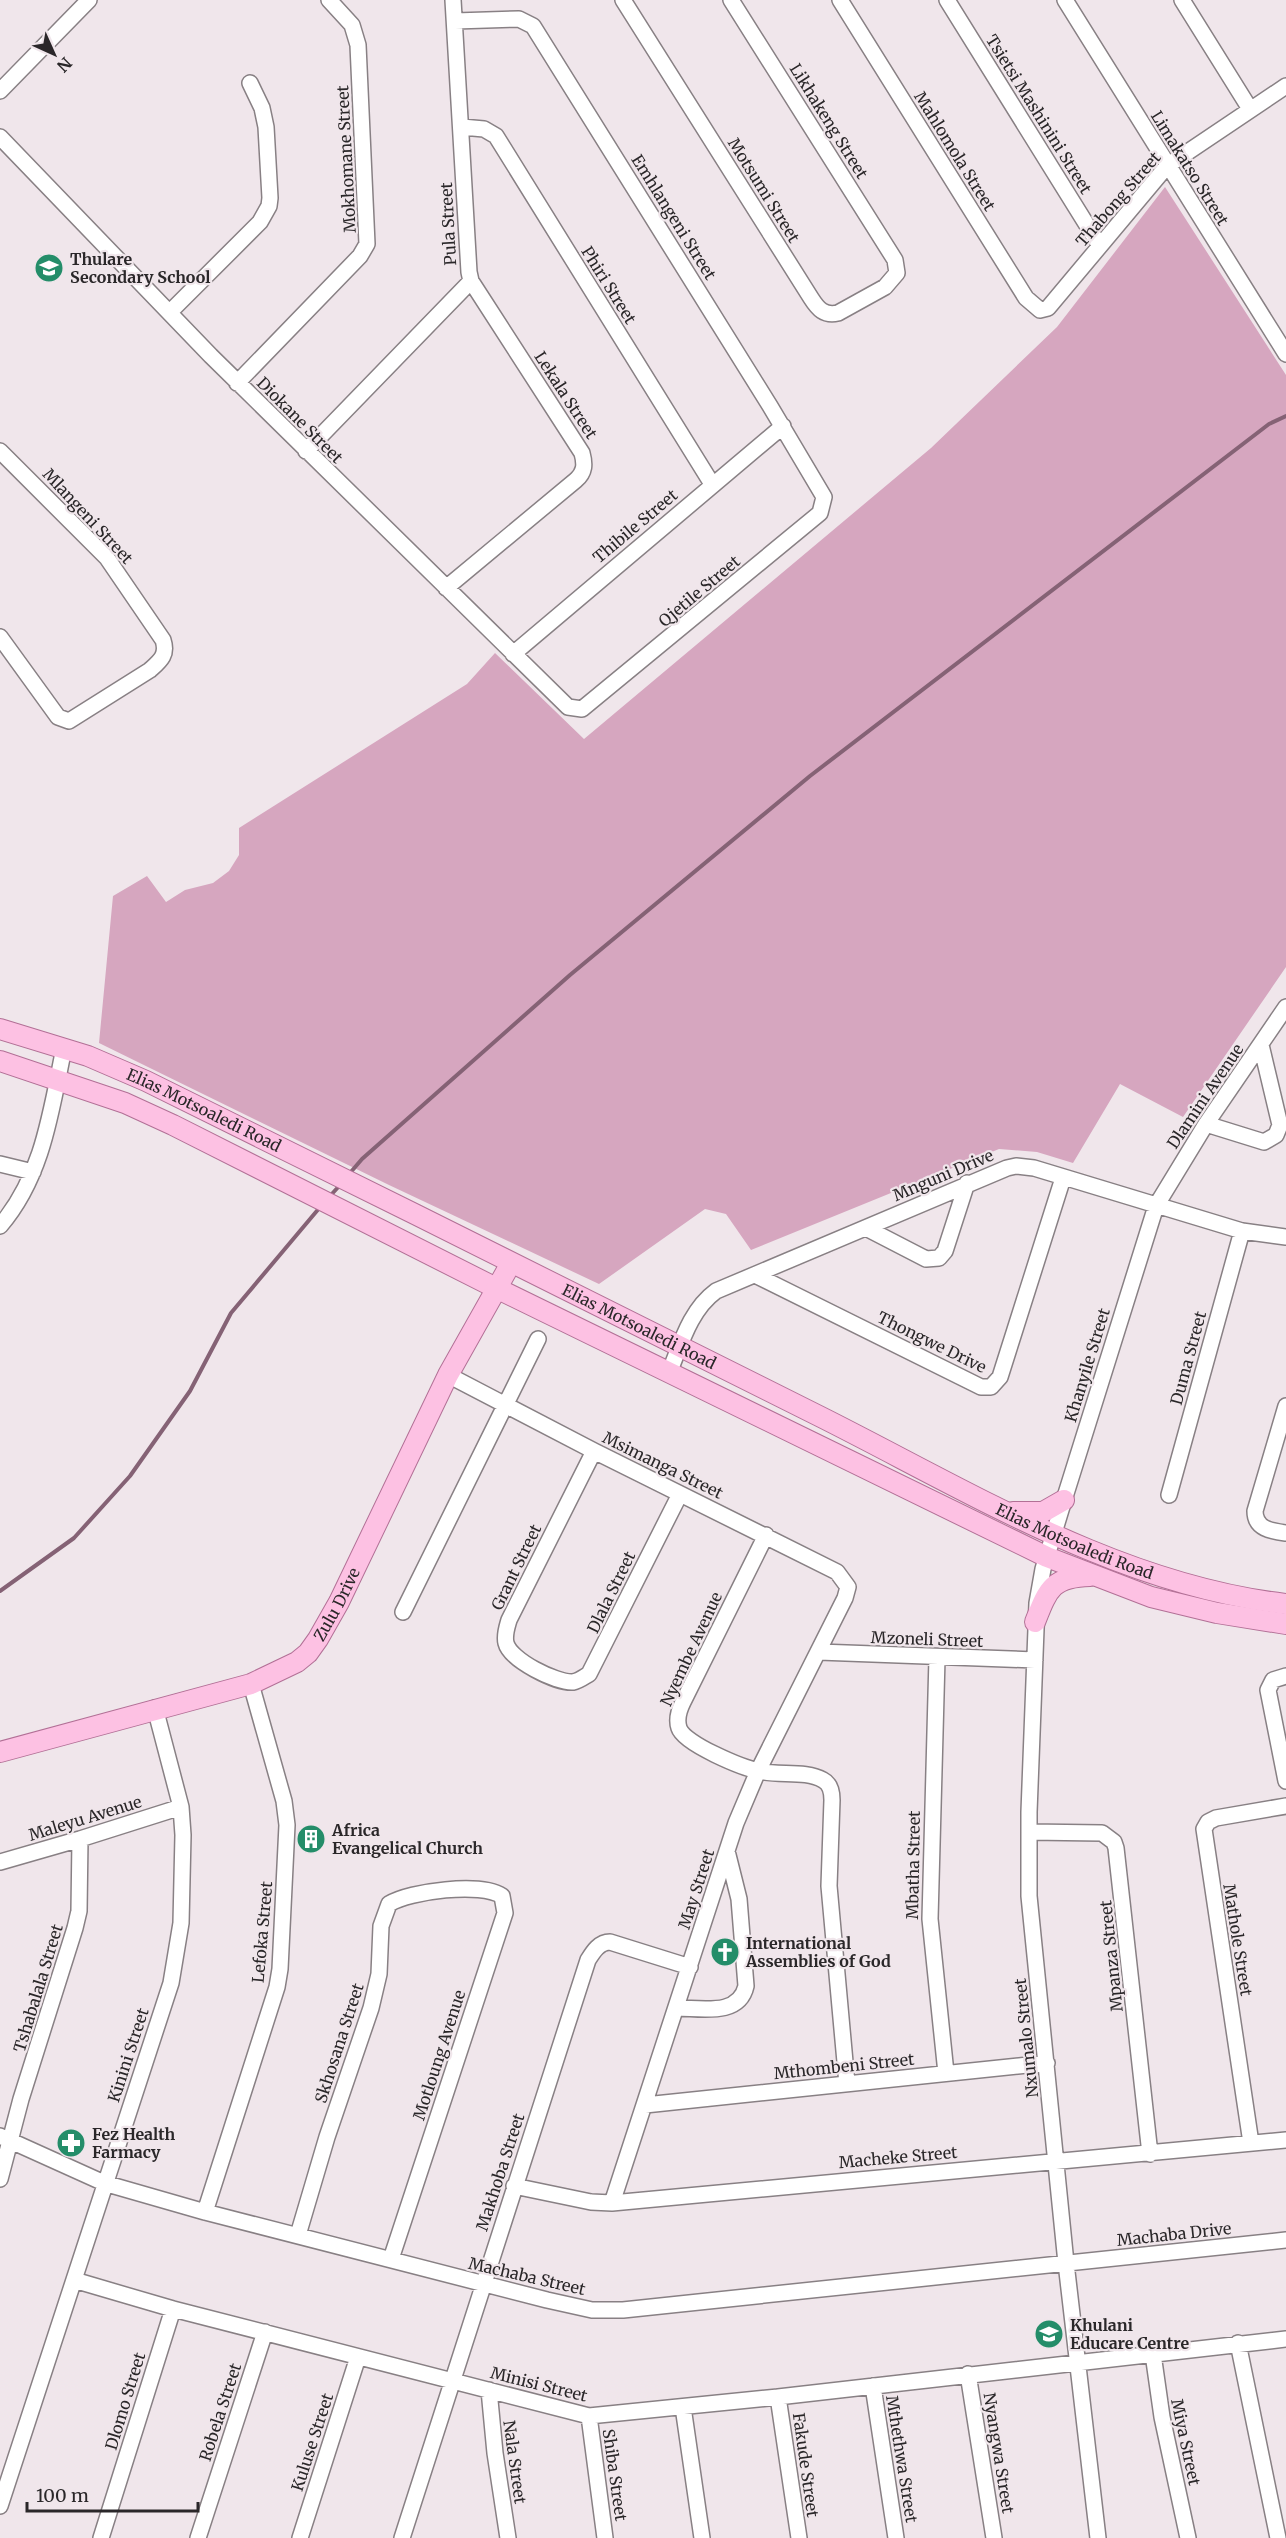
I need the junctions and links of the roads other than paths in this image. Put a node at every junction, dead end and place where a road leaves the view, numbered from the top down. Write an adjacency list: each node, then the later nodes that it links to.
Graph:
1 (89, 0): 13 (street)
2 (329, 0): 24 (street, Mokhomane Street)
3 (453, 0): 10 (street, Pula Street)
4 (623, 0): 19 (street, Motsumi Street)
5 (731, 0): 19 (street, Likhakeng Street)
6 (840, 0): 21 (street, Mahlomola Street)
7 (946, 0): 18 (street, Tsietsi Mashinini Street)
8 (1065, 0): 17 (street, Limakatso Street)
9 (1182, 0): 14 (street)
10 (454, 21): 15 (street, Pula Street); 25 (street, Emhlangeni Street)
11 (250, 83): 22 (street)
12 (1286, 86): 14 (street, Thabong Street)
13 (0, 91)
14 (1250, 109): 17 (street, Thabong Street)
15 (462, 127): 20 (street, Pula Street); 28 (street, Phiri Street)
16 (0, 137): 22 (street, Diokane Street)
17 (1167, 166): 18 (street, Thabong Street); 23 (street, Limakatso Street)
18 (1100, 246): 21 (street, Thabong Street)
19 (895, 260)
20 (471, 281): 27 (street, Pula Street); 30 (street, Lekala Street)
21 (1048, 308)
22 (170, 312): 24 (street, Diokane Street)
23 (1286, 354)
24 (237, 383): 27 (street, Diokane Street)
25 (783, 426): 28 (street, Thibile Street); 29 (street, Emhlangeni Street)
26 (0, 451): 31 (street, Mlangeni Street)
27 (306, 451): 30 (street, Diokane Street)
28 (712, 484): 32 (street, Thibile Street)
29 (824, 497): 33 (street, Qjetile Street)
30 (446, 588): 32 (street, Diokane Street)
31 (0, 637)
32 (513, 654): 33 (street, Diokane Street)
33 (587, 706)
34 (1286, 1007): 36 (street, Dlamini Avenue)
35 (0, 1029): 37 (main road, Elias Motsoaledi Road)
36 (1261, 1045): 40 (street, Dlamini Avenue); 40 (street)
37 (64, 1048): 39 (street); 50 (main road, Elias Motsoaledi Road)
38 (0, 1061): 39 (main road, Elias Motsoaledi Road)
39 (58, 1079): 42 (street); 52 (main road, Elias Motsoaledi Road)
40 (1206, 1124): 45 (street, Dlamini Avenue)
41 (0, 1164): 42 (street)
42 (33, 1172): 46 (street)
43 (1063, 1178): 44 (street, Mnguni Drive); 45 (street, Mnguni Drive); 51 (street, Thongwe Drive)
44 (967, 1183): 47 (street, Mnguni Drive); 47 (street)
45 (1156, 1206): 48 (street, Mnguni Drive); 62 (street, Khanyile Street)
46 (0, 1226)
47 (866, 1228): 51 (street, Mnguni Drive)
48 (1242, 1231): 49 (street, Mnguni Drive); 61 (street, Duma Street)
49 (1286, 1237)
50 (511, 1263): 52 (main road, Zulu Drive); 54 (main road, Elias Motsoaledi Road)
51 (755, 1275): 54 (street, Mnguni Drive)
52 (496, 1288): 55 (main road, Elias Motsoaledi Road); 56 (main road, Zulu Drive)
53 (538, 1340): 57 (street)
54 (680, 1346): 55 (street, Mnguni Drive); 63 (main road, Elias Motsoaledi Road)
55 (669, 1373): 67 (main road, Elias Motsoaledi Road)
56 (448, 1375): 57 (street, Msimanga Street); 79 (main road, Zulu Drive)
57 (506, 1406): 59 (street, Msimanga Street); 71 (street)
58 (1286, 1406): 64 (street)
59 (594, 1451): 60 (street, Msimanga Street); 78 (street, Grant Street)
60 (680, 1494): 65 (street, Msimanga Street); 78 (street, Dlala Street)
61 (1169, 1495)
62 (1064, 1500): 63 (main road); 66 (street, Khanyile Street)
63 (1011, 1512): 66 (main road, Elias Motsoaledi Road)
64 (1286, 1533)
65 (766, 1535): 69 (street, Msimanga Street); 82 (street, Nyembe Avenue)
66 (1054, 1535): 67 (street, Nxumalo Street); 70 (main road, Elias Motsoaledi Road)
67 (1047, 1557): 68 (main road, Elias Motsoaledi Road); 72 (street, Nxumalo Street)
68 (1093, 1576): 72 (main road); 73 (main road, Elias Motsoaledi Road)
69 (845, 1598): 74 (street, May Street)
70 (1286, 1604)
71 (403, 1611)
72 (1035, 1622): 76 (street, Nxumalo Street)
73 (1286, 1624)
74 (819, 1653): 75 (street, Mzoneli Street); 82 (street, May Street)
75 (937, 1658): 76 (street, Mzoneli Street); 94 (street, Mbatha Street)
76 (1035, 1660): 86 (street, Nxumalo Street)
77 (1286, 1676): 83 (street)
78 (557, 1679)
79 (251, 1684): 80 (main road, Zulu Drive); 106 (street, Lefoka Street)
80 (155, 1708): 81 (main road, Zulu Drive); 85 (street, Kinini Street)
81 (0, 1752)
82 (758, 1771): 88 (street, May Street); 95 (street, Nyembe Avenue)
83 (1286, 1781)
84 (1286, 1806): 99 (street, Mathole Street)
85 (181, 1807): 87 (street, Maleyu Avenue); 103 (street, Kinini Street)
86 (1029, 1832): 93 (street, Nxumalo Street); 100 (street, Mpanza Street)
87 (80, 1839): 89 (street, Maleyu Avenue); 97 (street, Tshabalala Street)
88 (727, 1851): 91 (street, May Street); 92 (street)
89 (0, 1862)
90 (469, 1888): 107 (street, Skhosana Street); 109 (street, Motloung Avenue)
91 (690, 1967): 92 (street, May Street); 104 (street, Makhoba Street)
92 (676, 2008): 96 (street, May Street)
93 (1047, 2063): 94 (street, Mthombeni Street); 101 (street, Nxumalo Street)
94 (946, 2073): 95 (street, Mthombeni Street)
95 (847, 2084): 96 (street, Mthombeni Street)
96 (645, 2105): 105 (street, May Street)
97 (5, 2139): 102 (street, Tshabalala Street); 103 (street, Machaba Street)
98 (1286, 2140): 99 (street, Macheke Street)
99 (1251, 2143): 100 (street, Macheke Street)
100 (1150, 2154): 101 (street, Macheke Street)
101 (1057, 2162): 105 (street, Macheke Street); 110 (street, Nxumalo Street)
102 (0, 2179)
103 (104, 2183): 106 (street, Machaba Street); 111 (street, Kinini Street)
104 (514, 2186): 105 (street, Macheke Street); 112 (street, Makhoba Street)
105 (612, 2203)
106 (205, 2212): 107 (street, Machaba Street)
107 (298, 2235): 109 (street, Machaba Street)
108 (1286, 2240): 110 (street, Machaba Drive)
109 (391, 2259): 112 (street, Machaba Street)
110 (1066, 2263): 112 (street, Machaba Street); 119 (street, Nxumalo Street)
111 (74, 2280): 113 (street, Minisi Street); 127 (street, Kinini Street)
112 (483, 2285): 121 (street, Makhoba Street)
113 (172, 2309): 114 (street, Minisi Street); 129 (street, Dlomo Street)
114 (265, 2332): 118 (street, Minisi Street); 130 (street, Robela Street)
115 (1286, 2339): 116 (street, Minisi Street)
116 (1238, 2343): 117 (street, Minisi Street); 142 (street)
117 (1153, 2354): 119 (street, Minisi Street); 141 (street, Miya Street)
118 (358, 2357): 121 (street, Minisi Street); 131 (street, Kuluse Street)
119 (1077, 2363): 120 (street, Minisi Street); 140 (street, Nxumalo Street)
120 (968, 2374): 122 (street, Minisi Street); 139 (street, Nyangwa Street)
121 (453, 2381): 123 (street, Minisi Street); 128 (street, Makhoba Street)
122 (873, 2386): 124 (street, Minisi Street); 138 (street, Mthethwa Street)
123 (489, 2390): 126 (street, Minisi Street); 134 (street, Nala Street)
124 (778, 2397): 125 (street, Minisi Street); 137 (street, Fakude Street)
125 (683, 2408): 126 (street, Minisi Street); 136 (street)
126 (589, 2416): 135 (street, Shiba Street)
127 (0, 2506)
128 (408, 2519): 132 (street, Makhoba Street); 133 (street)
129 (100, 2538)
130 (198, 2538)
131 (300, 2538)
132 (402, 2538)
133 (412, 2538)
134 (508, 2538)
135 (605, 2538)
136 (702, 2538)
137 (799, 2538)
138 (896, 2538)
139 (994, 2538)
140 (1098, 2538)
141 (1188, 2538)
142 (1278, 2538)

